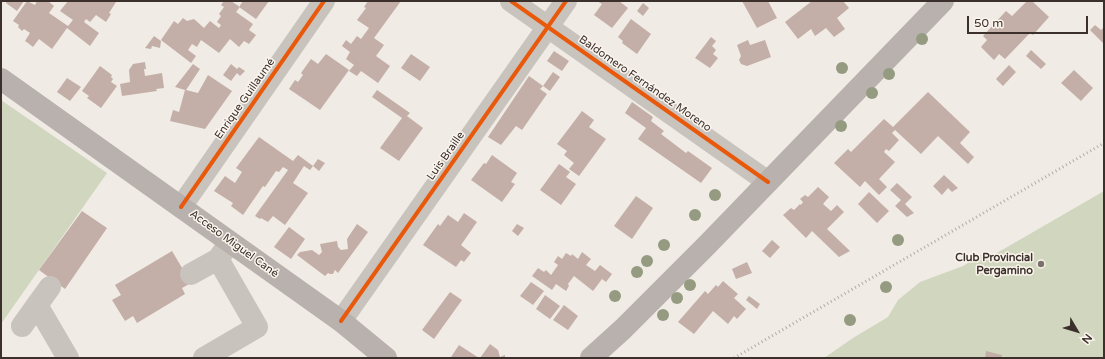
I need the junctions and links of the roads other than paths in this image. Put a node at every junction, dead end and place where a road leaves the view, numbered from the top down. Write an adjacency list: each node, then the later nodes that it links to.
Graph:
1 (324, 1): 8 (street, Enrique Guillaumé)
2 (511, 1): 5 (street, Baldomero Fernández Moreno)
3 (566, 1): 5 (street, Luis Braille)
4 (943, 1): 7 (main road)
5 (547, 26): 7 (street, Baldomero Fernández Moreno); 13 (street, Luis Braille)
6 (1, 79): 8 (main road, Acceso Miguel Cané)
7 (768, 182): 18 (main road)
8 (181, 206): 9 (main road, Acceso Miguel Cané)
9 (224, 250): 10 (street); 13 (main road, Acceso Miguel Cané); 16 (street)
10 (191, 274)
11 (50, 287): 12 (street)
12 (37, 305): 14 (street); 15 (street)
13 (341, 321): 17 (main road, Acceso Miguel Cané)
14 (22, 326)
15 (68, 358)
16 (204, 358)
17 (386, 358)
18 (591, 358)

